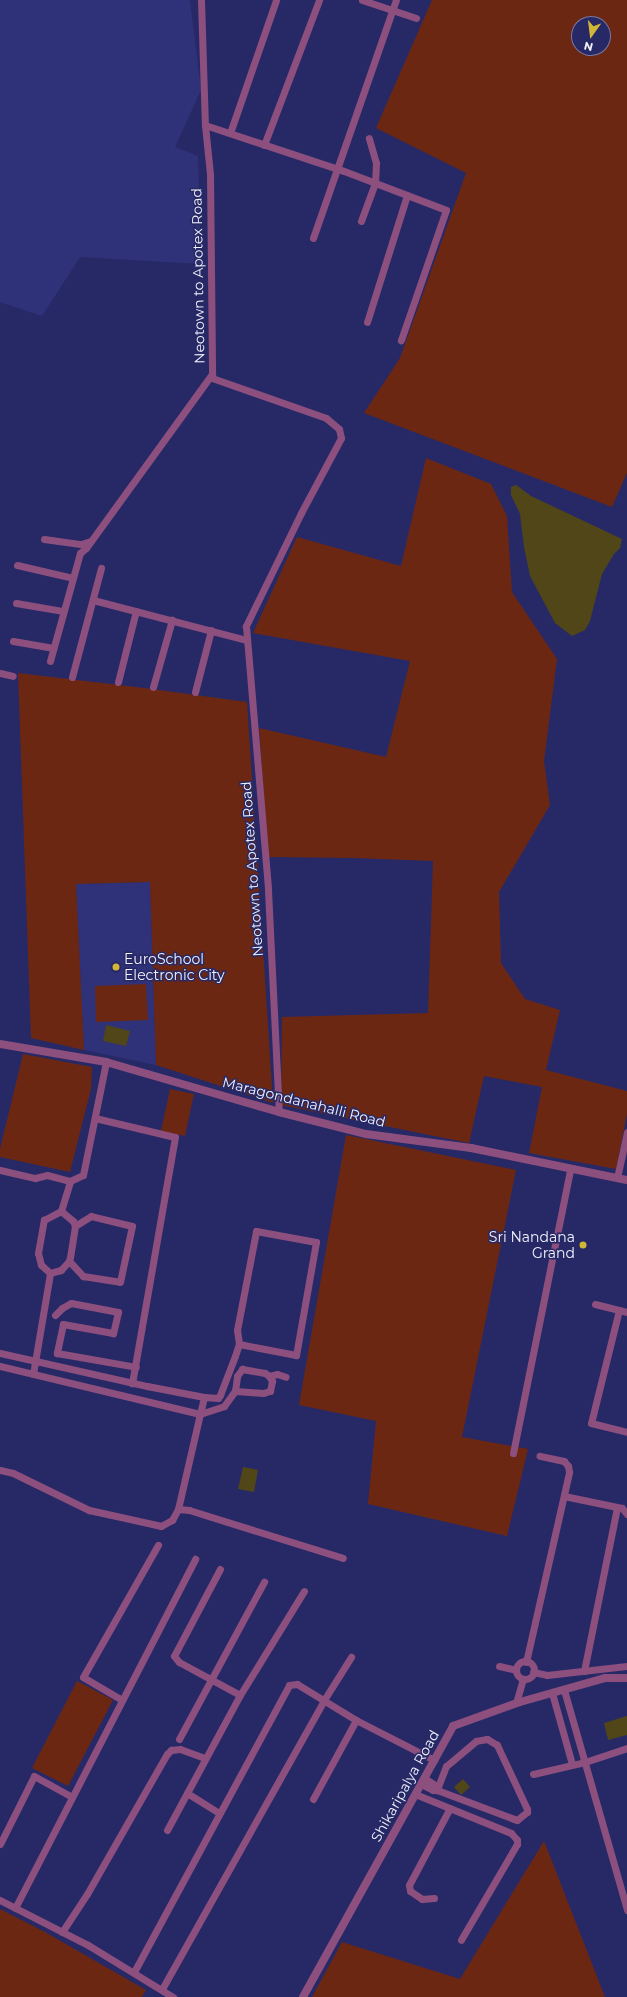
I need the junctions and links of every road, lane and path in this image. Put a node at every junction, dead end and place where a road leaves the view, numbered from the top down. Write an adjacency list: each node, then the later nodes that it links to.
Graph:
1 (201, 0): 8 (street, Neotown to Apotex Road)
2 (276, 0): 9 (street)
3 (319, 0): 11 (street)
4 (362, 0): 6 (street)
5 (396, 0): 6 (street)
6 (393, 10): 7 (street); 12 (street)
7 (416, 18)
8 (205, 125): 9 (street); 19 (street, Neotown to Apotex Road)
9 (230, 134): 11 (street)
10 (369, 138): 13 (street)
11 (264, 145): 12 (street)
12 (337, 169): 13 (street); 16 (street)
13 (375, 183): 14 (street); 15 (street)
14 (407, 195): 17 (street); 18 (street)
15 (361, 221)
16 (313, 238)
17 (367, 322)
18 (402, 340)
19 (212, 376): 21 (street); 31 (street, Neotown to Apotex Road)
20 (44, 539): 21 (street)
21 (91, 541): 24 (street)
22 (17, 565): 24 (street)
23 (101, 568): 25 (street)
24 (73, 578): 27 (street)
25 (92, 600): 28 (street); 37 (street)
26 (16, 603): 27 (street)
27 (63, 611): 33 (street)
28 (136, 611): 29 (street); 38 (street)
29 (172, 620): 30 (street); 39 (street)
30 (211, 630): 31 (street); 40 (street)
31 (248, 640): 43 (street, Neotown to Apotex Road)
32 (13, 641): 33 (street)
33 (53, 648): 34 (street)
34 (50, 660)
35 (0, 673): 36 (street)
36 (13, 676)
37 (72, 677)
38 (118, 682)
39 (153, 686)
40 (195, 692)
41 (0, 1044): 42 (street, Maragondanahalli Road)
42 (106, 1062): 43 (street, Maragondanahalli Road); 44 (street)
43 (279, 1112): 47 (street, Maragondanahalli Road)
44 (95, 1118): 50 (street); 65 (street)
45 (627, 1132): 48 (street)
46 (0, 1170): 50 (street)
47 (570, 1170): 48 (street, Maragondanahalli Road); 74 (street)
48 (617, 1178): 49 (street, Maragondanahalli Road)
49 (627, 1180)
50 (70, 1182): 51 (street)
51 (61, 1211): 52 (street); 54 (street)
52 (75, 1226): 53 (street); 53 (street)
53 (69, 1261): 54 (street)
54 (50, 1273): 57 (street)
55 (595, 1304): 56 (street)
56 (618, 1310): 58 (street); 73 (street)
57 (42, 1312): 59 (street); 63 (street)
58 (627, 1312)
59 (55, 1315): 60 (street); 60 (street)
60 (63, 1324): 65 (street)
61 (239, 1344): 61 (street); 71 (street)
62 (0, 1353): 63 (street)
63 (35, 1362): 66 (street); 69 (street)
64 (0, 1366): 66 (street)
65 (136, 1367): 69 (street)
66 (32, 1374): 72 (street)
67 (269, 1376): 68 (street); 70 (street); 70 (street)
68 (286, 1377)
69 (132, 1383): 71 (street)
70 (235, 1391): 72 (street)
71 (204, 1397): 72 (street)
72 (200, 1414): 79 (street)
73 (627, 1432)
74 (513, 1453)
75 (540, 1456): 77 (street)
76 (0, 1470): 79 (street)
77 (564, 1496): 78 (street); 88 (street)
78 (617, 1507): 80 (street); 92 (street)
79 (178, 1509): 82 (street)
80 (627, 1514)
81 (158, 1545): 100 (street)
82 (343, 1558)
83 (195, 1559): 100 (street)
84 (220, 1569): 96 (street)
85 (264, 1582): 96 (street)
86 (304, 1591): 99 (street)
87 (351, 1657): 101 (street)
88 (526, 1662): 91 (street); 93 (street)
89 (499, 1666): 91 (street)
90 (627, 1666): 92 (street)
91 (516, 1670): 95 (street)
92 (584, 1671): 93 (street)
93 (533, 1672): 95 (street)
94 (627, 1678): 97 (street, Shikaripalya Road)
95 (523, 1679): 102 (street)
96 (211, 1680): 99 (street); 104 (street)
97 (564, 1690): 98 (street, Shikaripalya Road); 108 (street)
98 (552, 1693): 102 (street, Shikaripalya Road); 109 (street)
99 (240, 1695): 106 (street)
100 (122, 1700): 115 (street)
101 (324, 1700): 103 (street); 118 (street); 128 (street)
102 (516, 1703): 107 (street, Shikaripalya Road)
103 (356, 1720): 107 (street); 116 (street)
104 (179, 1739)
105 (627, 1748): 108 (street)
106 (205, 1758): 113 (street); 125 (street)
107 (434, 1760): 111 (street, Shikaripalya Road)
108 (585, 1762): 109 (street); 124 (street)
109 (572, 1764): 110 (street)
110 (533, 1774)
111 (422, 1781): 112 (street); 114 (street, Shikaripalya Road)
112 (437, 1788): 112 (street)
113 (187, 1793): 118 (street); 119 (street)
114 (415, 1794): 117 (street); 130 (street, Shikaripalya Road)
115 (72, 1797): 120 (street); 123 (street)
116 (313, 1799)
117 (450, 1808): 121 (street); 126 (street)
118 (219, 1813): 127 (street)
119 (167, 1830)
120 (0, 1844)
121 (434, 1898)
122 (0, 1900): 123 (street)
123 (14, 1908): 125 (street)
124 (627, 1910)
125 (62, 1932): 127 (street)
126 (461, 1940)
127 (134, 1972): 128 (street)
128 (162, 1989): 129 (street)
129 (173, 1997)
130 (302, 1997)

